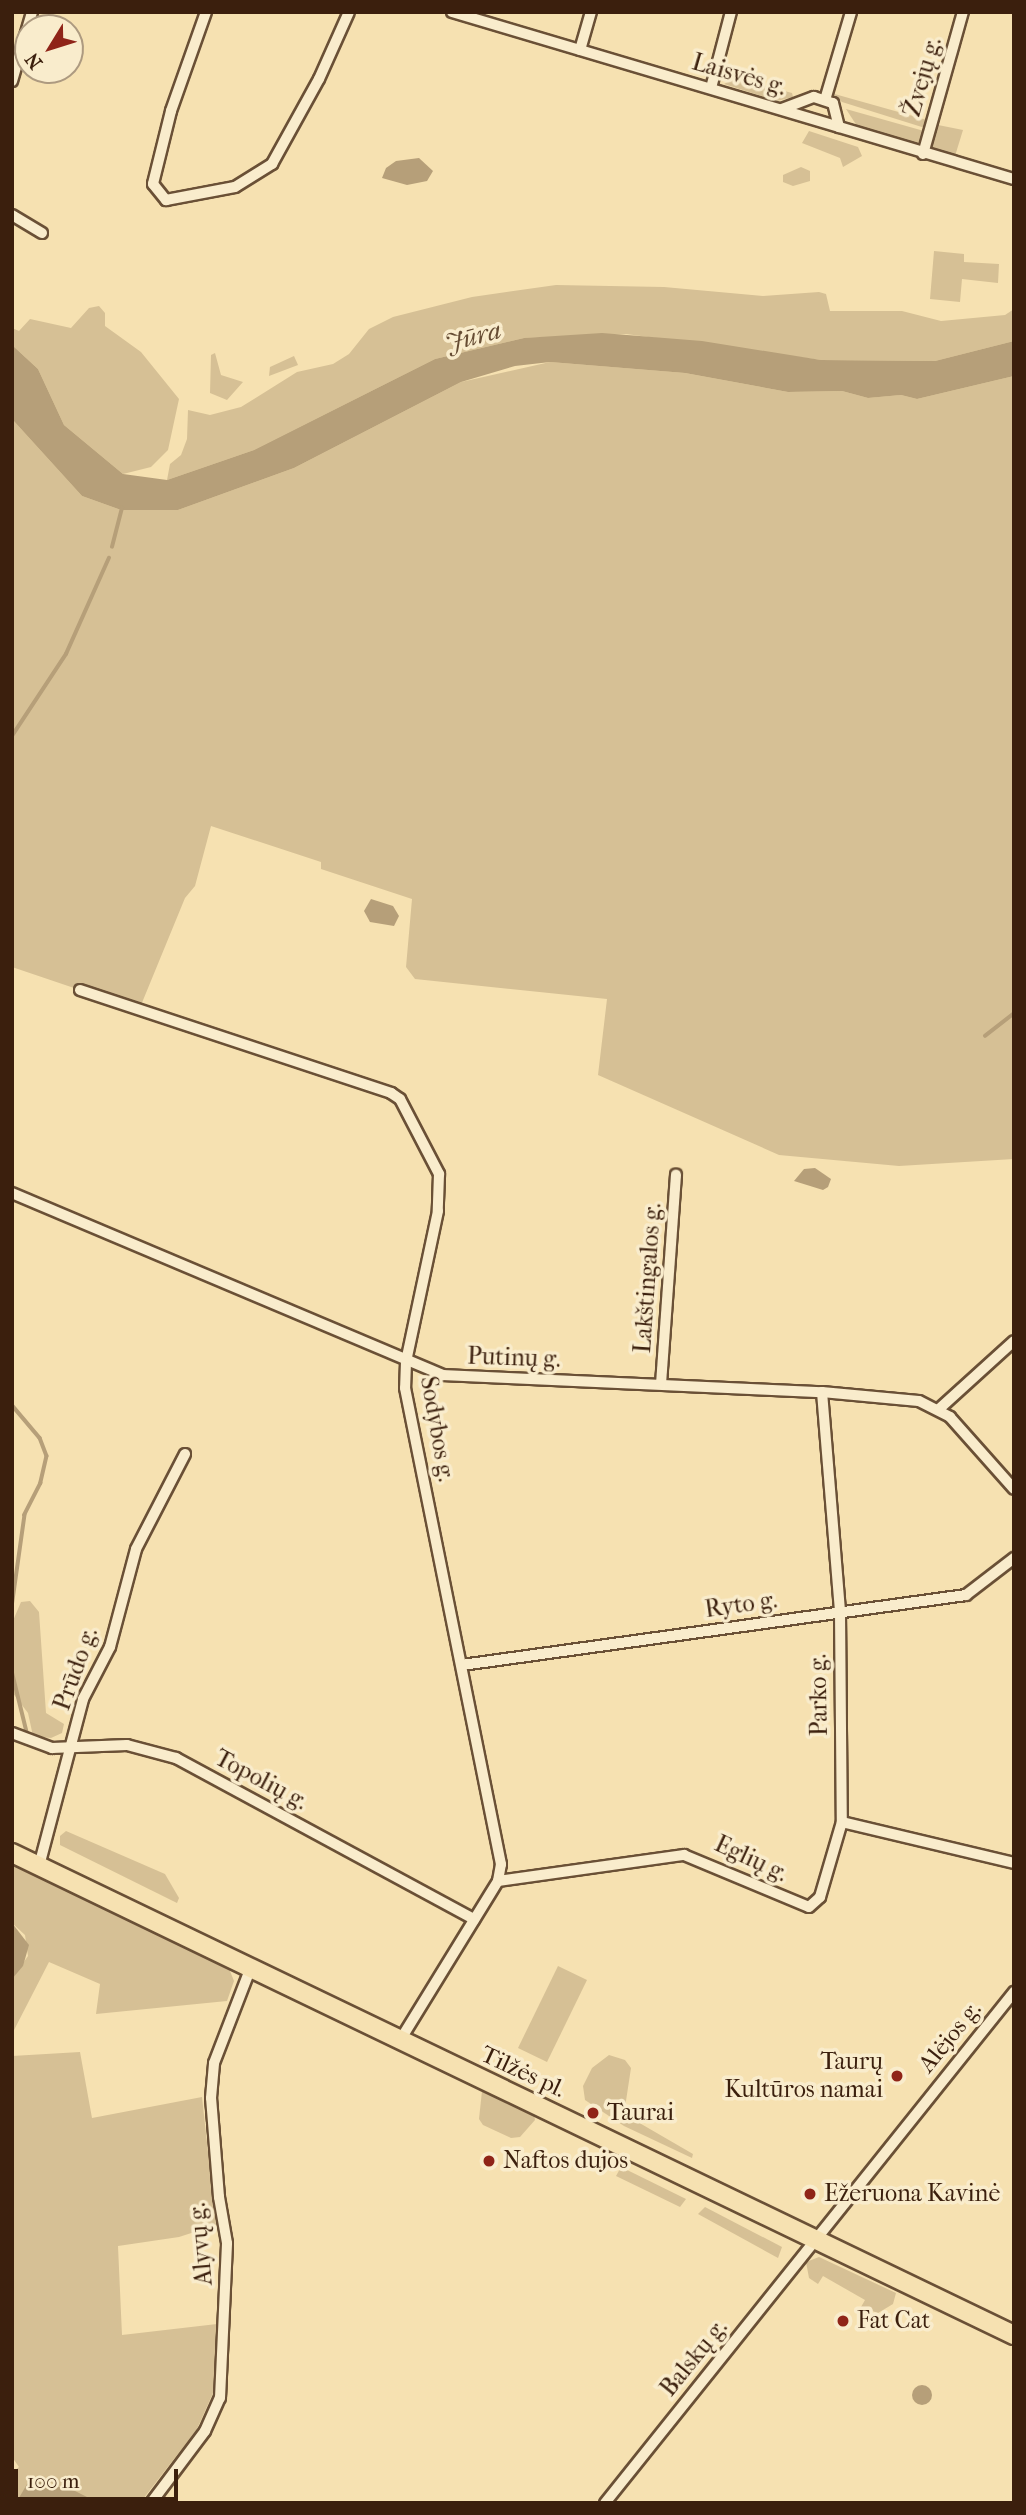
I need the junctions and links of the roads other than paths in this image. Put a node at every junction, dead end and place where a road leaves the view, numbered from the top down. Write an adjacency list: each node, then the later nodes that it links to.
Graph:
1 (32, 12): 10 (street)
2 (206, 12): 3 (street)
3 (349, 12)
4 (452, 12): 9 (street, Laisvės g.)
5 (591, 12): 9 (street)
6 (731, 12): 11 (street)
7 (850, 12): 12 (street)
8 (963, 12): 15 (street, Žvejų g.)
9 (580, 50): 11 (street, Laisvės g.)
10 (12, 81)
11 (711, 88): 13 (street, Laisvės g.)
12 (825, 100): 13 (street); 14 (street)
13 (782, 109): 14 (street, Laisvės g.)
14 (839, 127): 15 (street, Laisvės g.)
15 (923, 155): 16 (street, Laisvės g.)
16 (1014, 179)
17 (12, 215): 18 (street)
18 (42, 233)
19 (80, 990): 23 (street, Sodybos g.)
20 (676, 1175): 24 (street, Lakštingalos g.)
21 (12, 1194): 23 (street, Putinų g.)
22 (1014, 1341): 26 (street)
23 (406, 1362): 24 (street, Putinų g.); 31 (street, Sodybos g.)
24 (661, 1384): 25 (street, Putinų g.)
25 (822, 1392): 26 (street, Putinų g.); 30 (street, Parko g.)
26 (939, 1409): 28 (street)
27 (185, 1454): 33 (street, Prūdo g.)
28 (1014, 1489)
29 (1014, 1558): 30 (street, Ryto g.)
30 (839, 1613): 31 (street, Ryto g.); 34 (street, Parko g.)
31 (462, 1665): 38 (street, Sodybos g.)
32 (12, 1732): 33 (street, Topolių g.)
33 (73, 1748): 37 (street, Prūdo g.); 39 (street, Topolių g.)
34 (842, 1822): 36 (street); 38 (street, Eglių g.)
35 (12, 1853): 37 (highway, Tilžės pl.)
36 (1014, 1863)
37 (39, 1866): 40 (highway, Tilžės pl.)
38 (498, 1881): 39 (street, Sodybos g.)
39 (474, 1919): 42 (street, Sodybos g.)
40 (251, 1968): 42 (highway, Tilžės pl.); 45 (street, Alyvų g.)
41 (1014, 1992): 43 (street, Alėjos g.)
42 (400, 2040): 43 (highway, Tilžės pl.)
43 (813, 2238): 44 (highway, Tilžės pl.); 46 (street, Balskų g.)
44 (1014, 2335)
45 (151, 2503)
46 (605, 2503)

